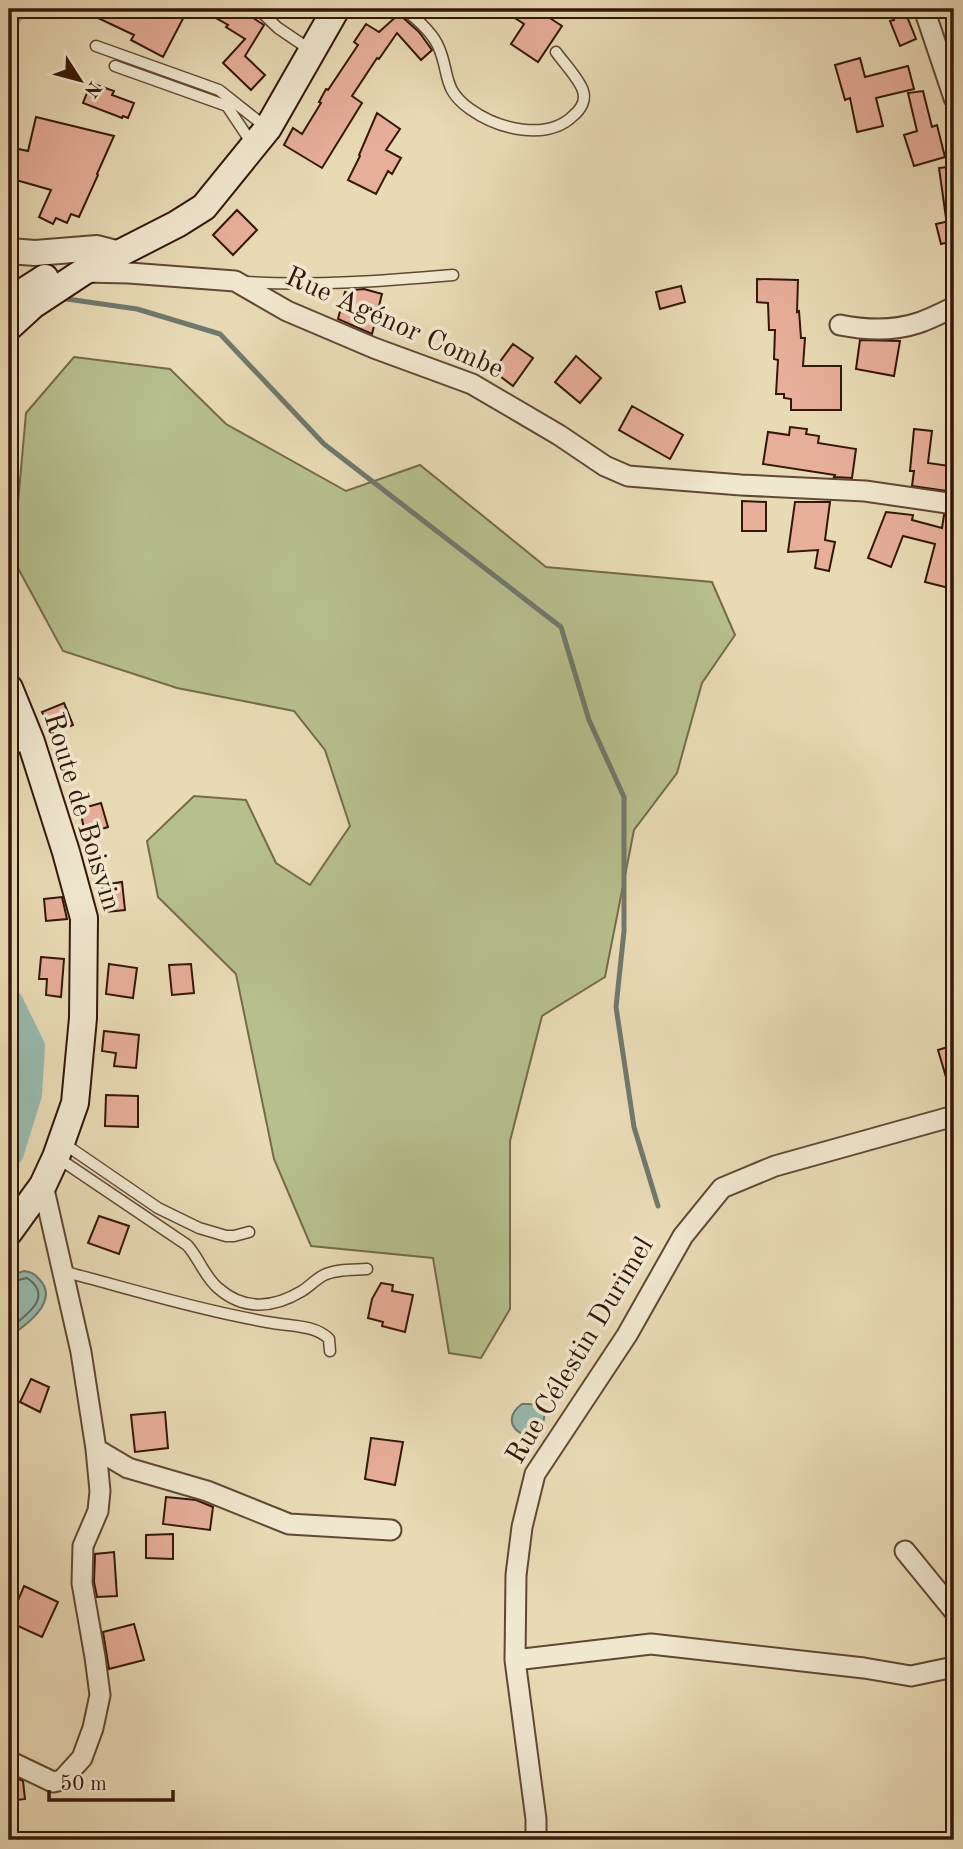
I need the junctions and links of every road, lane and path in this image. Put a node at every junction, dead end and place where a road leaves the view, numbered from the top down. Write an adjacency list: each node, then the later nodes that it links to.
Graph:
1 (258, 9): 6 (lane)
2 (337, 9): 6 (main road)
3 (404, 9): 7 (lane)
4 (924, 9): 9 (street)
5 (96, 46): 10 (lane)
6 (313, 51): 10 (main road)
7 (556, 52)
8 (115, 66): 10 (lane)
9 (954, 98)
10 (261, 136): 13 (main road)
11 (9, 251): 12 (street)
12 (35, 253): 13 (street); 14 (street)
13 (115, 258): 14 (main road); 14 (street, Rue Agénor Combe); 16 (street, Rue Agénor Combe)
14 (74, 269): 17 (main road); 20 (main road)
15 (453, 275): 16 (lane)
16 (235, 281): 21 (street, Rue Agénor Combe)
17 (9, 301)
18 (954, 307): 19 (street)
19 (840, 326)
20 (9, 327)
21 (954, 504)
22 (9, 688): 23 (main road, Route de Boisvin)
23 (20, 746): 25 (main road, Route de Boisvin)
24 (954, 1116): 36 (street, Rue Célestin Durimel)
25 (58, 1149): 26 (main road, Route de Boisvin); 28 (lane); 29 (lane)
26 (43, 1185): 27 (main road, Route de Boisvin); 30 (street)
27 (9, 1232)
28 (249, 1232)
29 (367, 1269)
30 (62, 1270): 31 (lane); 32 (street)
31 (330, 1351)
32 (96, 1449): 33 (street); 38 (street)
33 (391, 1530)
34 (905, 1551): 35 (street)
35 (954, 1611)
36 (515, 1660): 37 (street); 39 (street, Rue Célestin Durimel)
37 (954, 1667)
38 (9, 1761)
39 (536, 1840)

